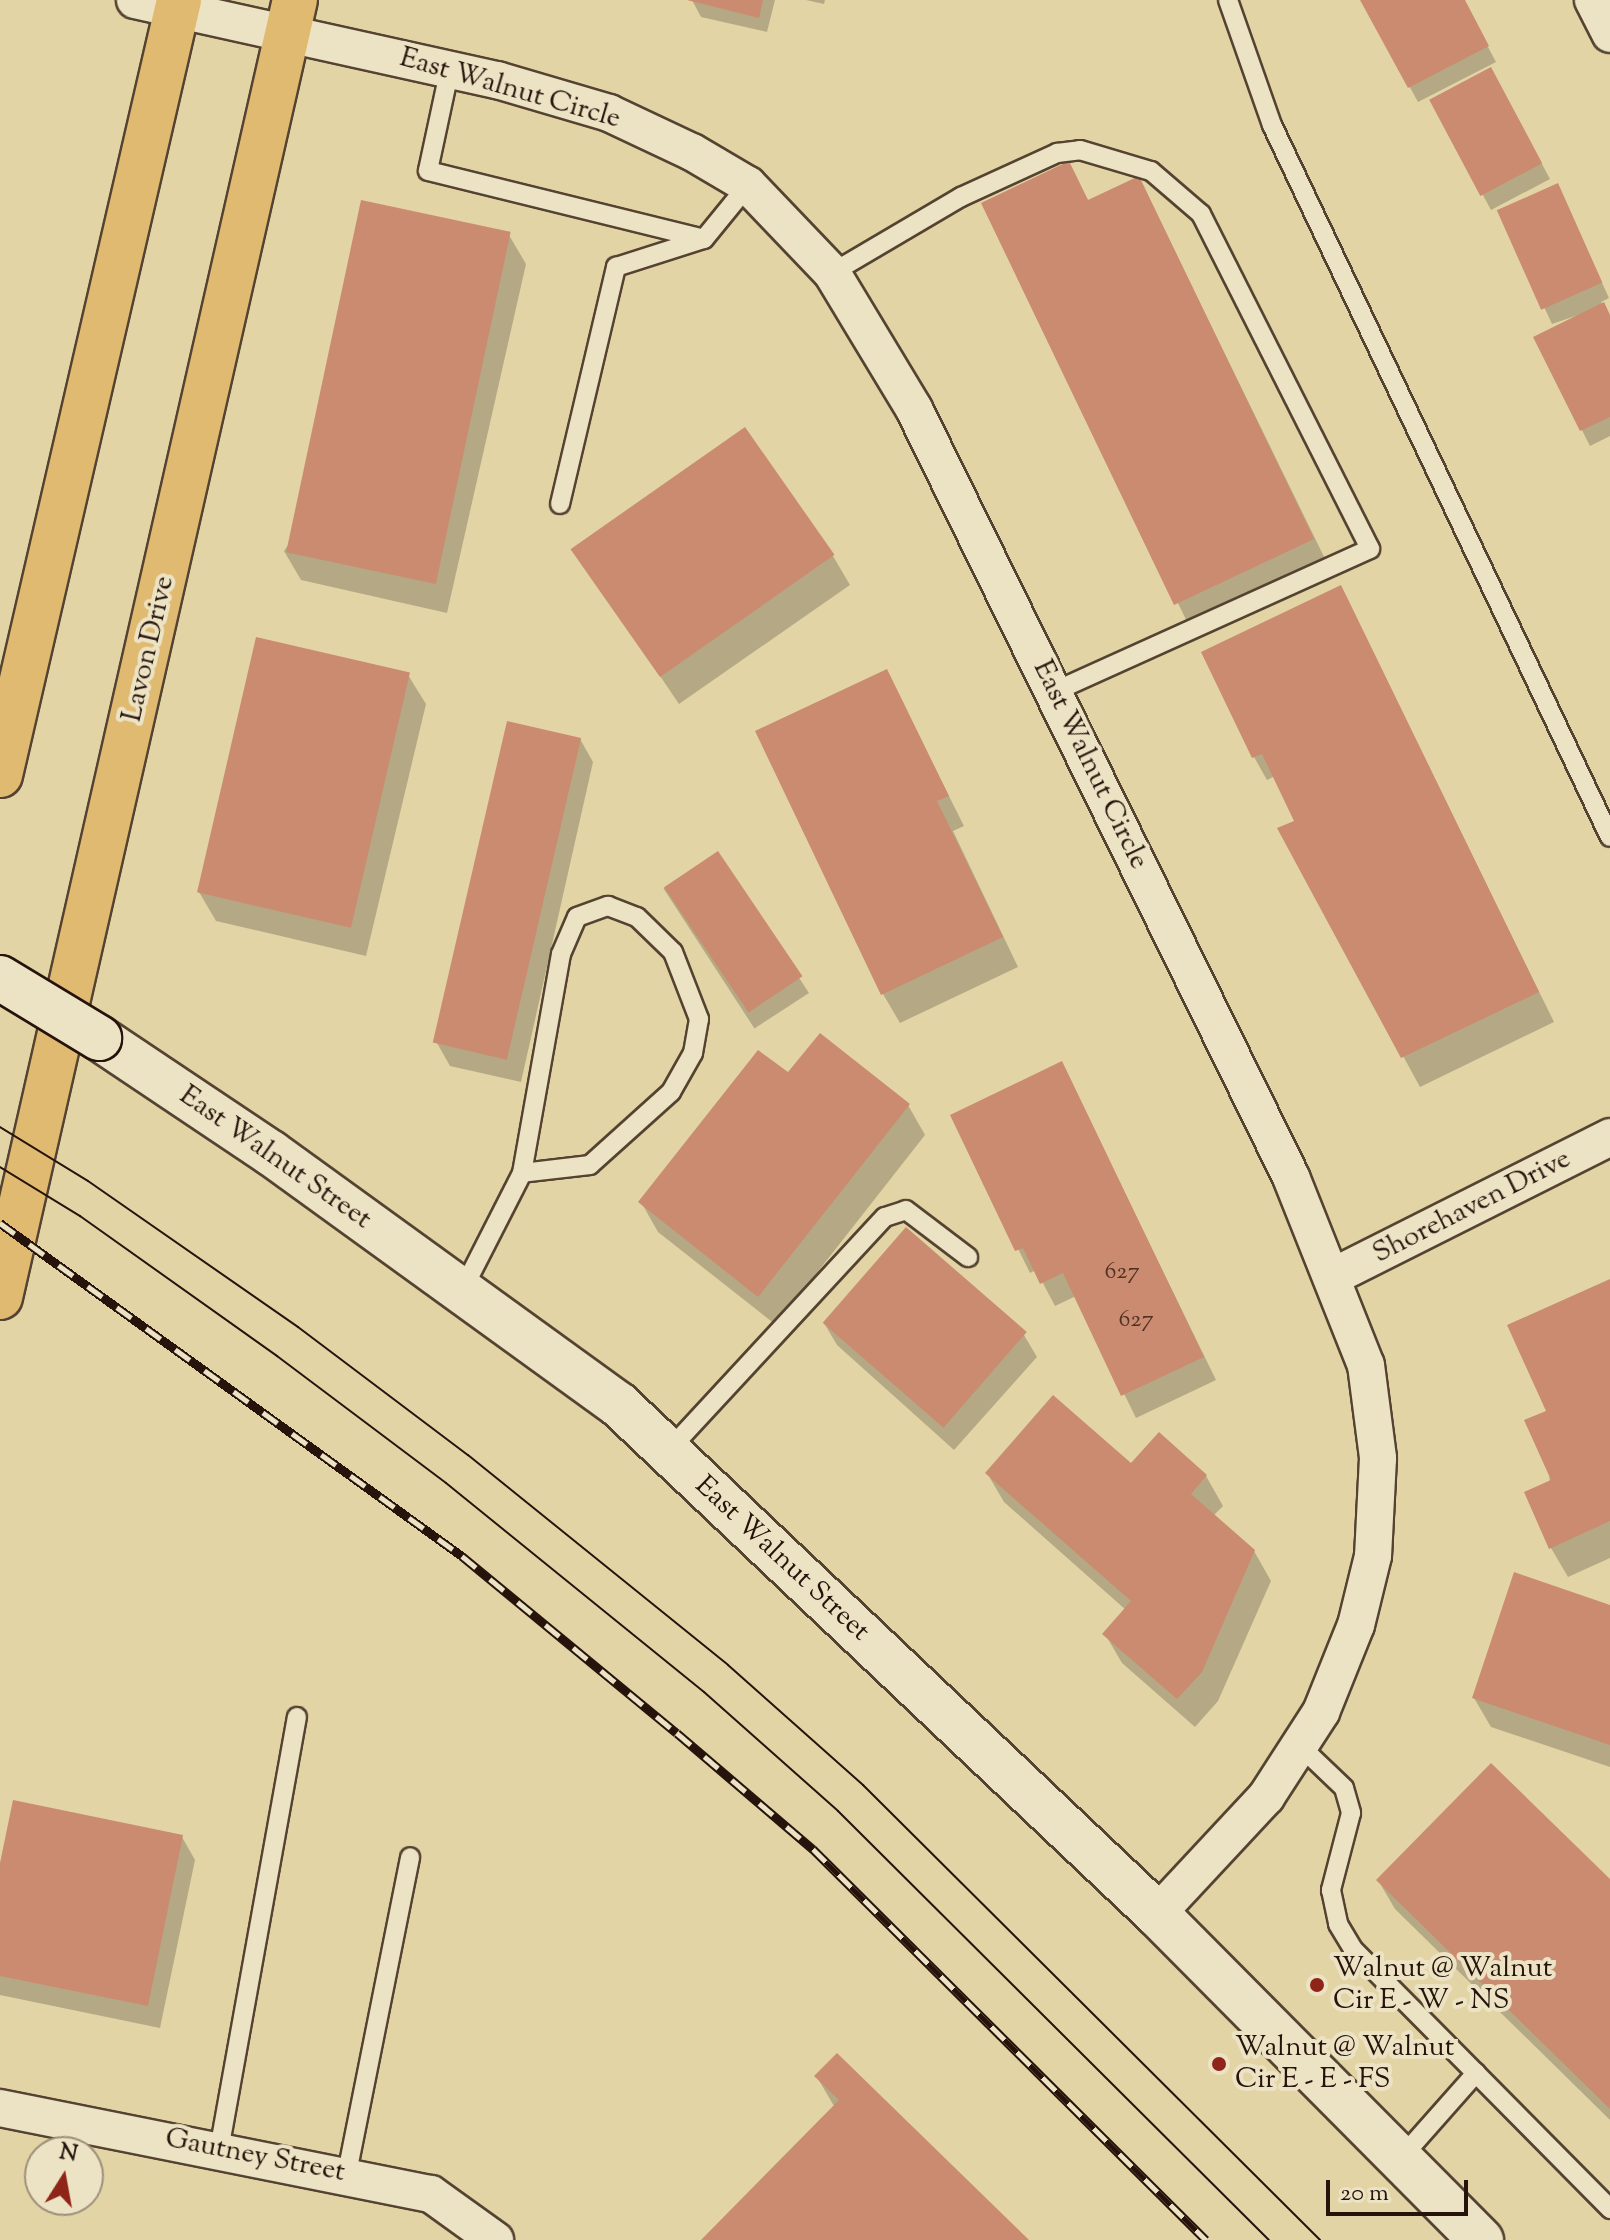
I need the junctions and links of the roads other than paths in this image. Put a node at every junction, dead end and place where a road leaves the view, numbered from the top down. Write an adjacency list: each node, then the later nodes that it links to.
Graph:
1 (135, 0): 3 (street, East Walnut Circle)
2 (1228, 0): 12 (lane)
3 (178, 5): 4 (street, East Walnut Circle); 11 (main road)
4 (291, 16): 5 (street, East Walnut Circle); 19 (main road, Lavon Drive)
5 (450, 68): 6 (street, East Walnut Circle); 7 (lane)
6 (748, 185): 7 (lane); 8 (street, East Walnut Circle)
7 (704, 239): 9 (lane)
8 (832, 273): 10 (street, East Walnut Circle); 10 (lane)
9 (560, 504)
10 (1054, 692): 17 (street, East Walnut Circle)
11 (0, 775)
12 (1610, 837)
13 (0, 978): 18 (street, East Walnut Street, bridge)
14 (1610, 1137): 17 (street, Shorehaven Drive)
15 (522, 1173): 15 (lane); 18 (lane)
16 (968, 1257): 20 (lane)
17 (1334, 1276): 22 (street, East Walnut Circle)
18 (462, 1291): 20 (street, East Walnut Street)
19 (0, 1297)
20 (668, 1451): 24 (street, East Walnut Street)
21 (297, 1717): 27 (lane)
22 (1299, 1745): 24 (street, East Walnut Circle); 25 (lane)
23 (410, 1857): 29 (lane)
24 (1157, 1914): 28 (street, East Walnut Street)
25 (1476, 2073): 28 (lane); 30 (lane)
26 (0, 2108): 27 (street, Gautney Street)
27 (219, 2150): 29 (street, Gautney Street)
28 (1400, 2159): 32 (street, East Walnut Street)
29 (347, 2173): 31 (street, Gautney Street)
30 (1610, 2209)
31 (495, 2240)
32 (1481, 2240)

